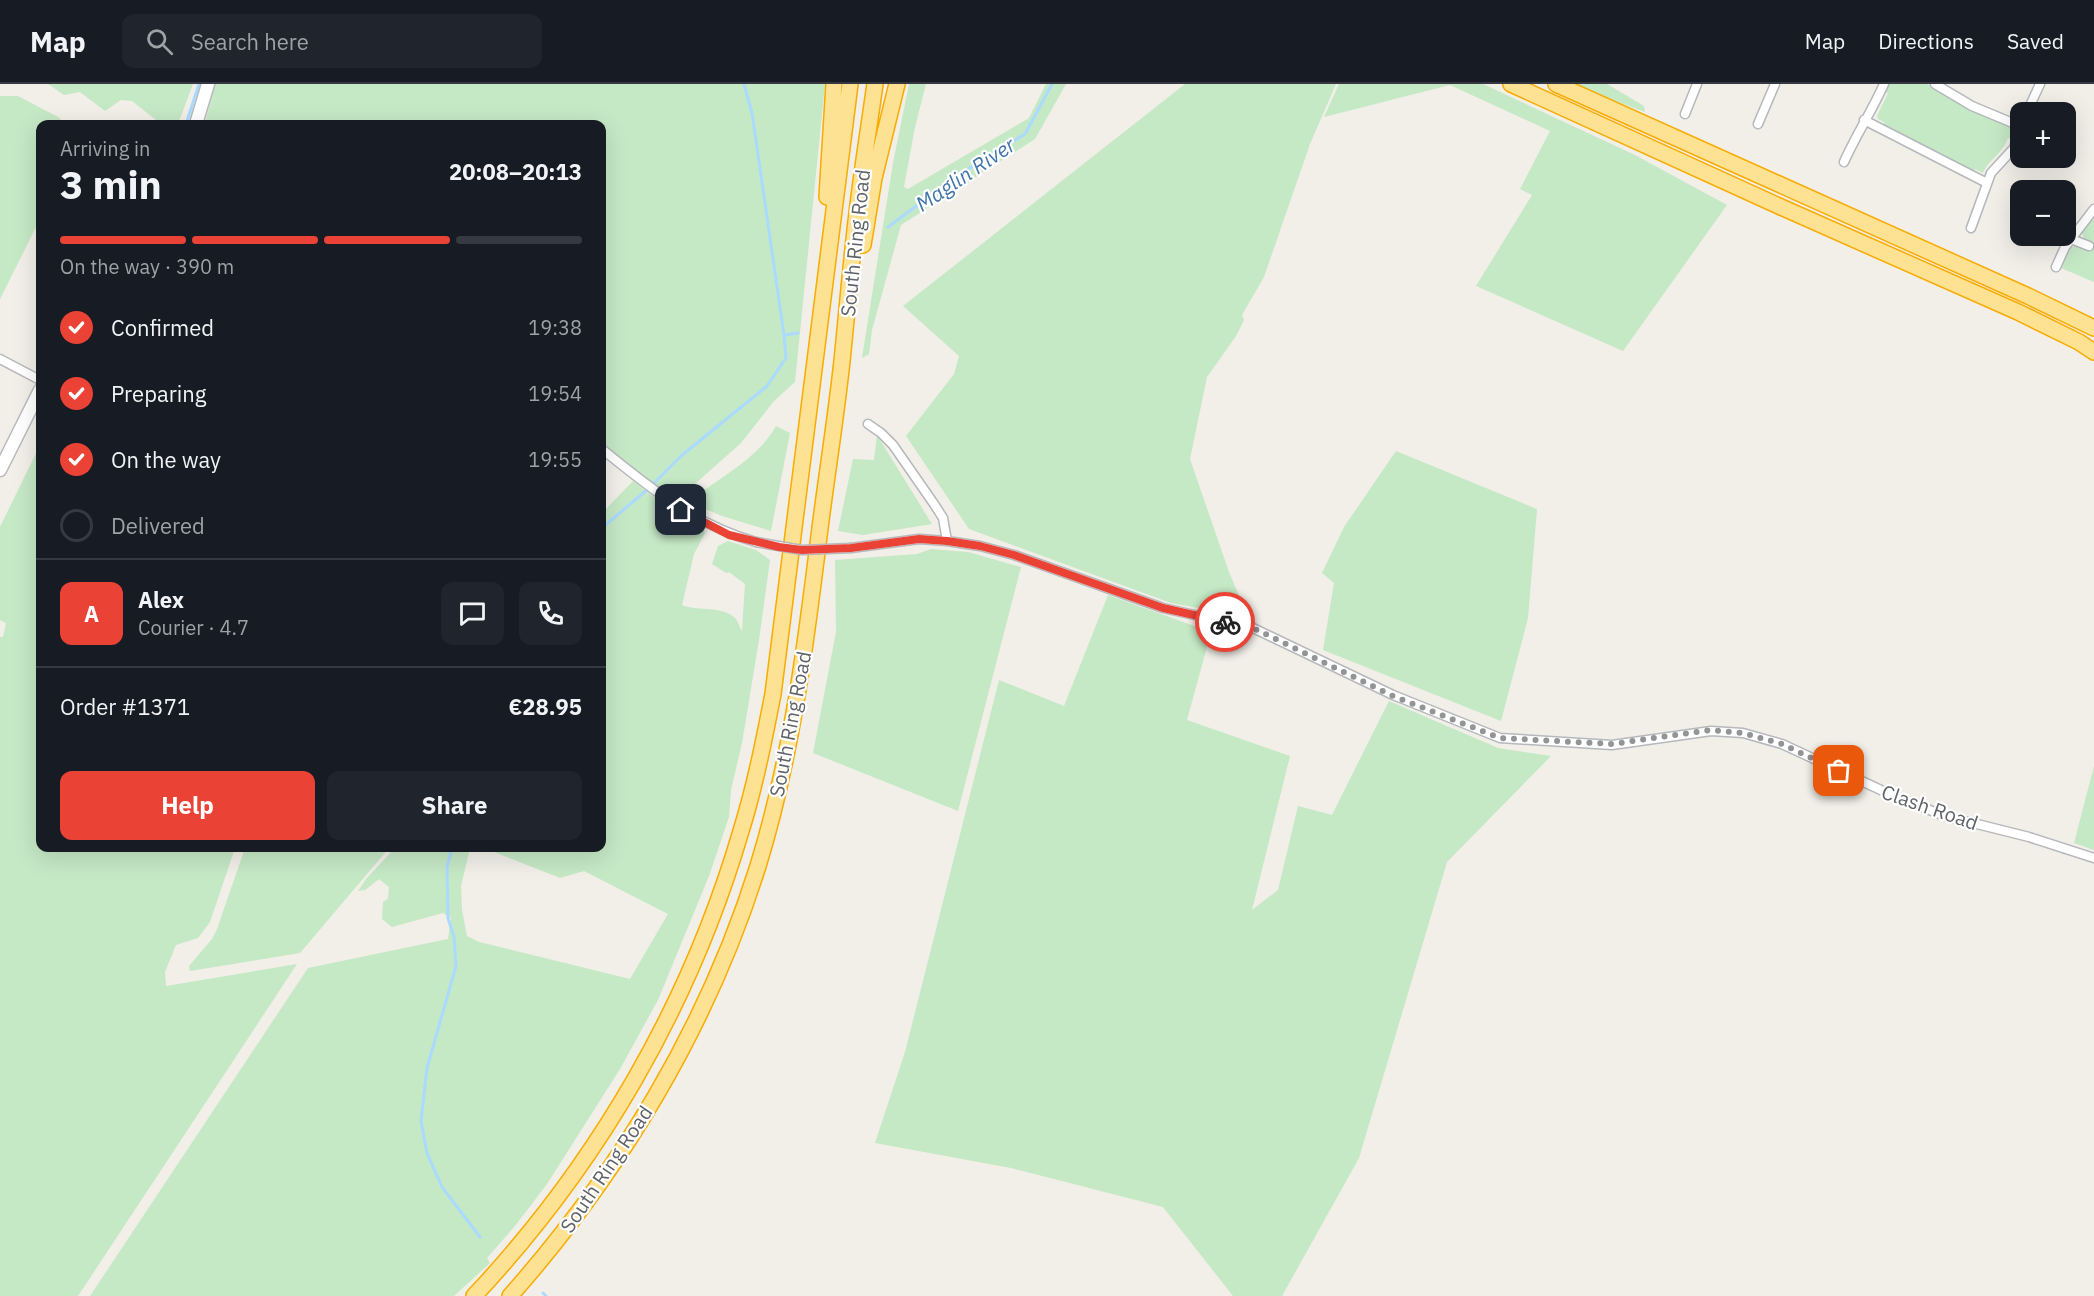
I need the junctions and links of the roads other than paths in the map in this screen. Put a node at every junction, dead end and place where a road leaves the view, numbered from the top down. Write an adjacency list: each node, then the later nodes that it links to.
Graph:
1 (208, 84): 15 (street)
2 (834, 84): 31 (highway)
3 (850, 84): 31 (highway)
4 (875, 84): 33 (highway, South Ring Road)
5 (897, 84): 33 (highway)
6 (1511, 84): 30 (highway)
7 (1556, 84): 29 (highway)
8 (1697, 84): 14 (street)
9 (1775, 84): 18 (street)
10 (1884, 84): 16 (street)
11 (1935, 84): 17 (street)
12 (2040, 84): 13 (street)
13 (2032, 102)
14 (1685, 114)
15 (197, 120)
16 (1864, 120): 20 (street); 21 (street)
17 (2010, 123)
18 (1758, 124)
19 (2010, 152): 21 (street)
20 (1844, 162)
21 (1987, 183): 23 (street)
22 (2094, 208): 24 (street)
23 (1971, 228)
24 (2076, 232)
25 (2076, 241): 27 (street)
26 (2066, 246): 28 (street)
27 (2089, 246)
28 (2056, 267)
29 (2094, 328)
30 (2094, 352)
31 (816, 355): 41 (highway, South Ring Road)
32 (0, 359): 34 (street)
33 (842, 363): 42 (highway, South Ring Road)
34 (36, 378)
35 (36, 398): 38 (street)
36 (868, 424): 39 (street)
37 (606, 452): 39 (street, Clash Road, bridge)
38 (0, 470)
39 (947, 541): 40 (street, Clash Road)
40 (2094, 858)
41 (474, 1296)
42 (510, 1296)

